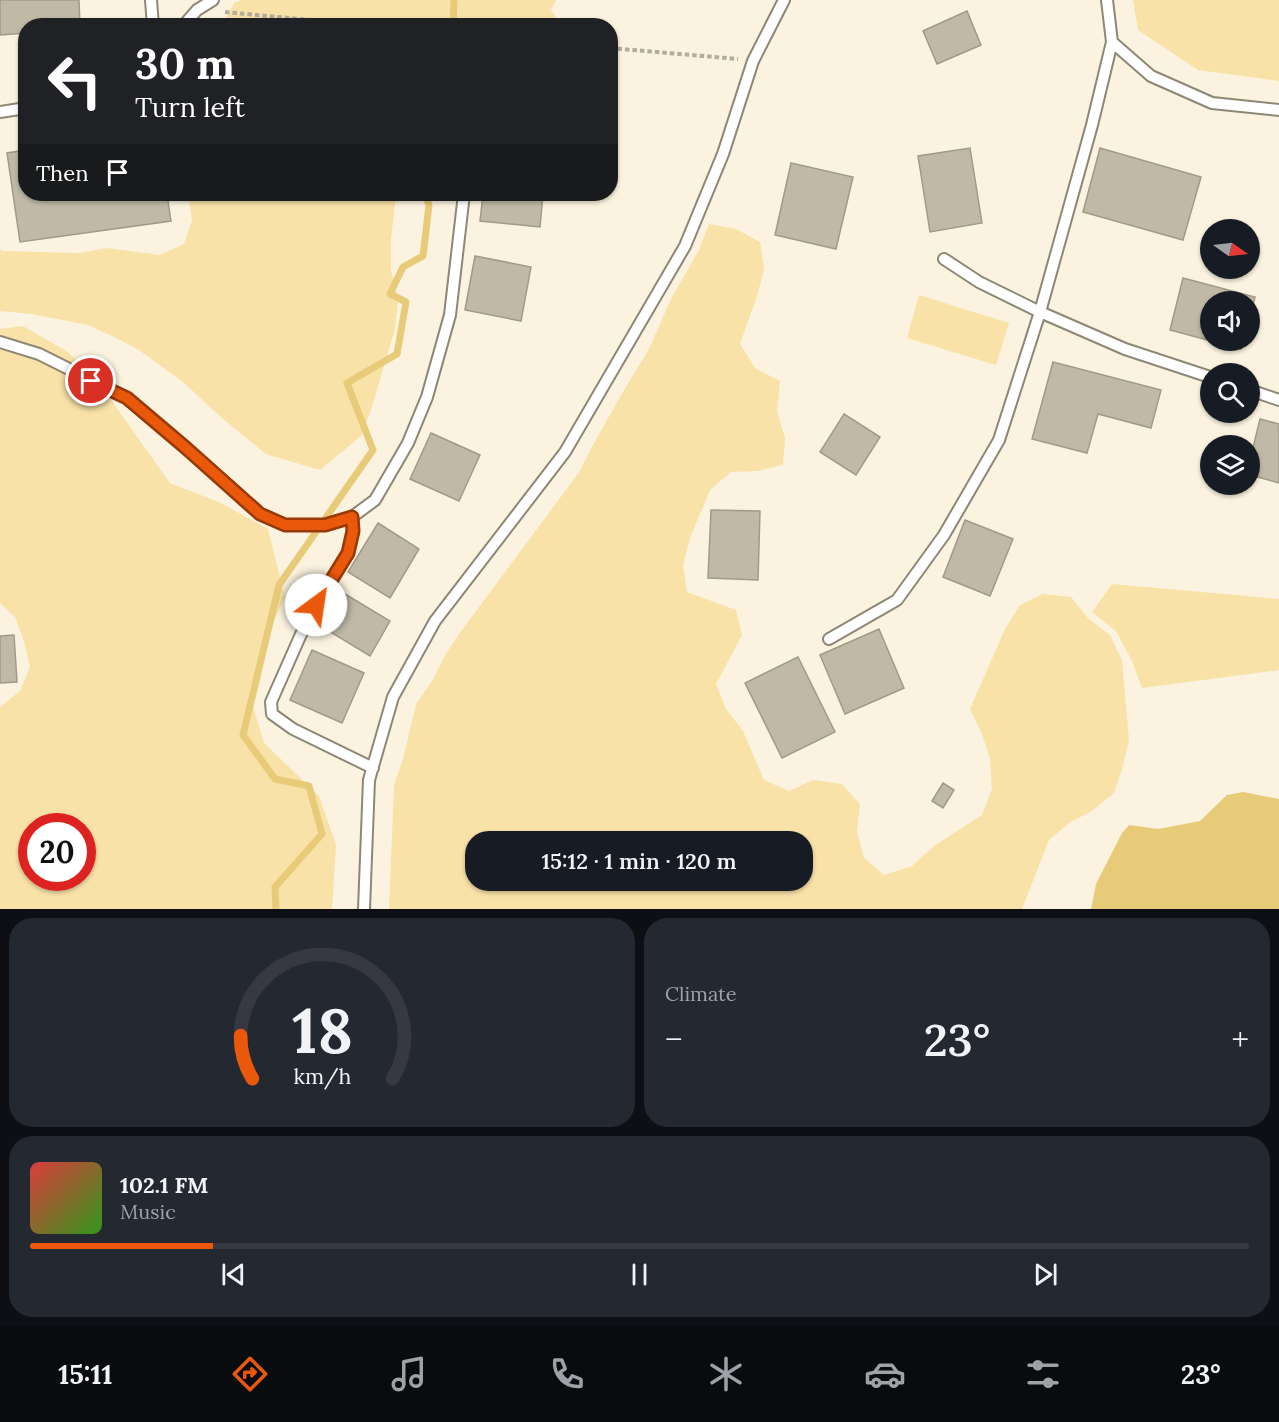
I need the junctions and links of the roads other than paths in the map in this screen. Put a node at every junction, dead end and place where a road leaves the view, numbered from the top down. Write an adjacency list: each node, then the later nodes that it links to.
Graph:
1 (152, 0): 5 (lane)
2 (213, 0): 6 (lane)
3 (784, 0): 20 (lane)
4 (1107, 0): 7 (lane)
5 (153, 18)
6 (190, 18)
7 (1112, 42): 9 (lane); 13 (lane)
8 (18, 109): 10 (lane)
9 (1279, 110)
10 (0, 112)
11 (463, 201): 18 (lane)
12 (944, 259): 13 (lane)
13 (1040, 312): 15 (lane); 19 (lane)
14 (0, 342): 18 (lane)
15 (1200, 374)
16 (1260, 393): 17 (lane)
17 (1279, 400)
18 (352, 517): 20 (lane)
19 (829, 639)
20 (373, 768): 21 (lane)
21 (364, 909)

